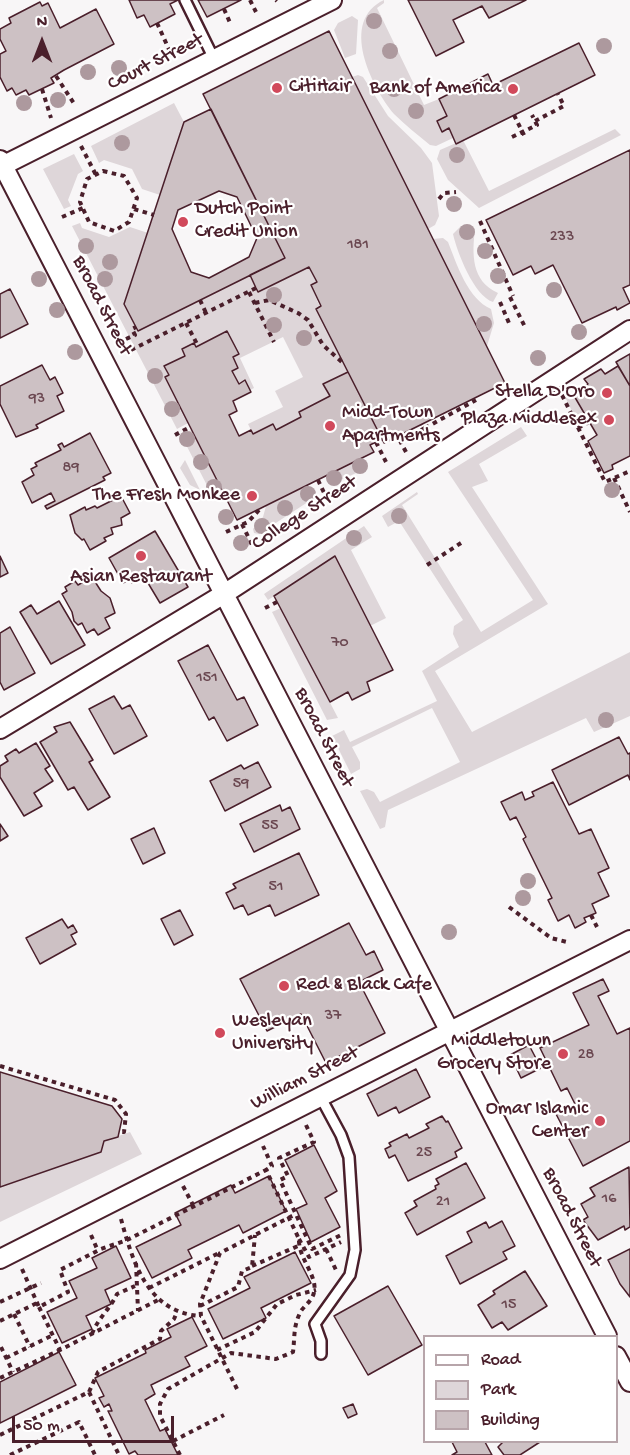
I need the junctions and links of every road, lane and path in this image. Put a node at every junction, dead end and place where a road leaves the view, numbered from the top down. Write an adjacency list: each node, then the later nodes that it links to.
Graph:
1 (185, 0): 9 (lane)
2 (250, 0): 5 (path)
3 (332, 0): 9 (street, Court Street)
4 (224, 9): 7 (path)
5 (256, 12)
6 (157, 23): 8 (path)
7 (231, 25)
8 (172, 56)
9 (214, 59): 22 (street, Court Street)
10 (56, 76): 13 (path)
11 (42, 88): 16 (path)
12 (558, 94): 17 (path)
13 (75, 105)
14 (514, 115): 18 (path)
15 (532, 115): 17 (path)
16 (51, 118)
17 (535, 121): 18 (path)
18 (522, 132): 19 (path); 20 (path)
19 (512, 137)
20 (526, 139)
21 (80, 145): 23 (path)
22 (1, 164): 69 (street, Broad Street)
23 (96, 175): 26 (path); 27 (path)
24 (456, 192): 25 (path)
25 (439, 199)
26 (83, 208): 27 (path); 29 (path)
27 (134, 209): 28 (path)
28 (154, 215)
29 (62, 217)
30 (480, 221): 40 (path)
31 (256, 288): 32 (path)
32 (249, 292): 35 (path); 36 (path)
33 (200, 300): 36 (path)
34 (500, 302): 37 (path)
35 (255, 303): 43 (path); 46 (path)
36 (206, 313): 38 (path)
37 (509, 322)
38 (186, 323): 44 (path); 45 (path)
39 (136, 327): 42 (path)
40 (526, 329)
41 (630, 330): 69 (street, College Street)
42 (126, 339)
43 (274, 342)
44 (197, 344)
45 (131, 350)
46 (344, 364)
47 (561, 393): 51 (path)
48 (476, 400): 54 (path)
49 (590, 422): 51 (path)
50 (190, 427): 52 (path)
51 (578, 428): 57 (path)
52 (176, 435)
53 (376, 442): 55 (path)
54 (406, 452)
55 (386, 462)
56 (630, 471): 57 (path)
57 (614, 478): 61 (path)
58 (318, 480): 59 (path)
59 (326, 497)
60 (259, 510): 63 (path)
61 (630, 512)
62 (237, 520): 64 (path)
63 (242, 524): 64 (path); 67 (path)
64 (236, 527): 65 (path)
65 (226, 532)
66 (461, 543): 68 (path)
67 (252, 545)
68 (428, 566)
69 (224, 594): 72 (street, College Street); 78 (street, Broad Street)
70 (278, 602): 71 (path)
71 (265, 608)
72 (0, 729)
73 (509, 907): 77 (path)
74 (591, 915): 75 (path)
75 (597, 927)
76 (630, 940): 78 (street, William Street)
77 (567, 942)
78 (449, 1031): 80 (street, William Street); 123 (street, Broad Street)
79 (0, 1066): 82 (path)
80 (320, 1096): 102 (street, William Street); 128 (lane)
81 (305, 1124): 85 (path)
82 (119, 1131)
83 (262, 1145): 84 (path)
84 (266, 1170): 86 (path); 88 (path)
85 (280, 1180): 86 (path); 89 (path)
86 (272, 1184): 91 (path)
87 (182, 1186): 88 (path)
88 (193, 1205): 96 (path)
89 (296, 1214): 91 (path); 92 (path)
90 (121, 1217): 96 (path)
91 (288, 1218): 94 (path); 95 (path)
92 (343, 1228)
93 (90, 1232): 100 (path)
94 (255, 1235): 101 (path); 105 (path)
95 (298, 1239): 98 (path); 99 (path)
96 (127, 1240): 100 (path); 103 (path)
97 (343, 1241): 99 (path)
98 (298, 1246): 105 (path); 111 (path)
99 (326, 1250): 106 (path)
100 (98, 1251): 114 (path)
101 (220, 1253): 110 (path); 115 (path)
102 (0, 1259)
103 (136, 1262): 108 (path); 110 (path)
104 (21, 1267): 109 (path)
105 (252, 1267): 115 (path)
106 (336, 1271)
107 (41, 1282): 109 (path)
108 (135, 1286): 116 (path); 121 (path)
109 (30, 1288): 113 (path); 114 (path)
110 (149, 1288): 112 (path)
111 (315, 1291): 127 (path); 130 (path)
112 (158, 1300): 116 (path); 117 (path)
113 (0, 1302)
114 (38, 1305): 118 (path); 122 (path)
115 (200, 1307): 119 (path)
116 (138, 1311): 121 (path)
117 (177, 1312): 119 (path); 136 (path)
118 (14, 1314): 120 (path); 125 (path)
119 (201, 1316): 127 (path)
120 (0, 1321)
121 (92, 1334): 126 (path)
122 (53, 1335): 125 (path); 126 (path)
123 (606, 1335)
124 (1, 1347): 129 (path)
125 (30, 1347): 129 (path)
126 (60, 1350): 132 (path)
127 (217, 1350): 130 (path)
128 (321, 1354)
129 (6, 1358): 132 (path)
130 (222, 1359): 135 (path); 139 (path)
131 (618, 1360): 134 (street)
132 (13, 1372): 133 (path)
133 (0, 1378)
134 (630, 1382)
135 (237, 1389)
136 (89, 1392): 138 (path); 142 (path)
137 (224, 1415): 139 (path)
138 (0, 1435)
139 (173, 1441): 143 (path)
140 (10, 1455): 141 (path)
141 (95, 1455)
142 (119, 1455)
143 (180, 1455)

